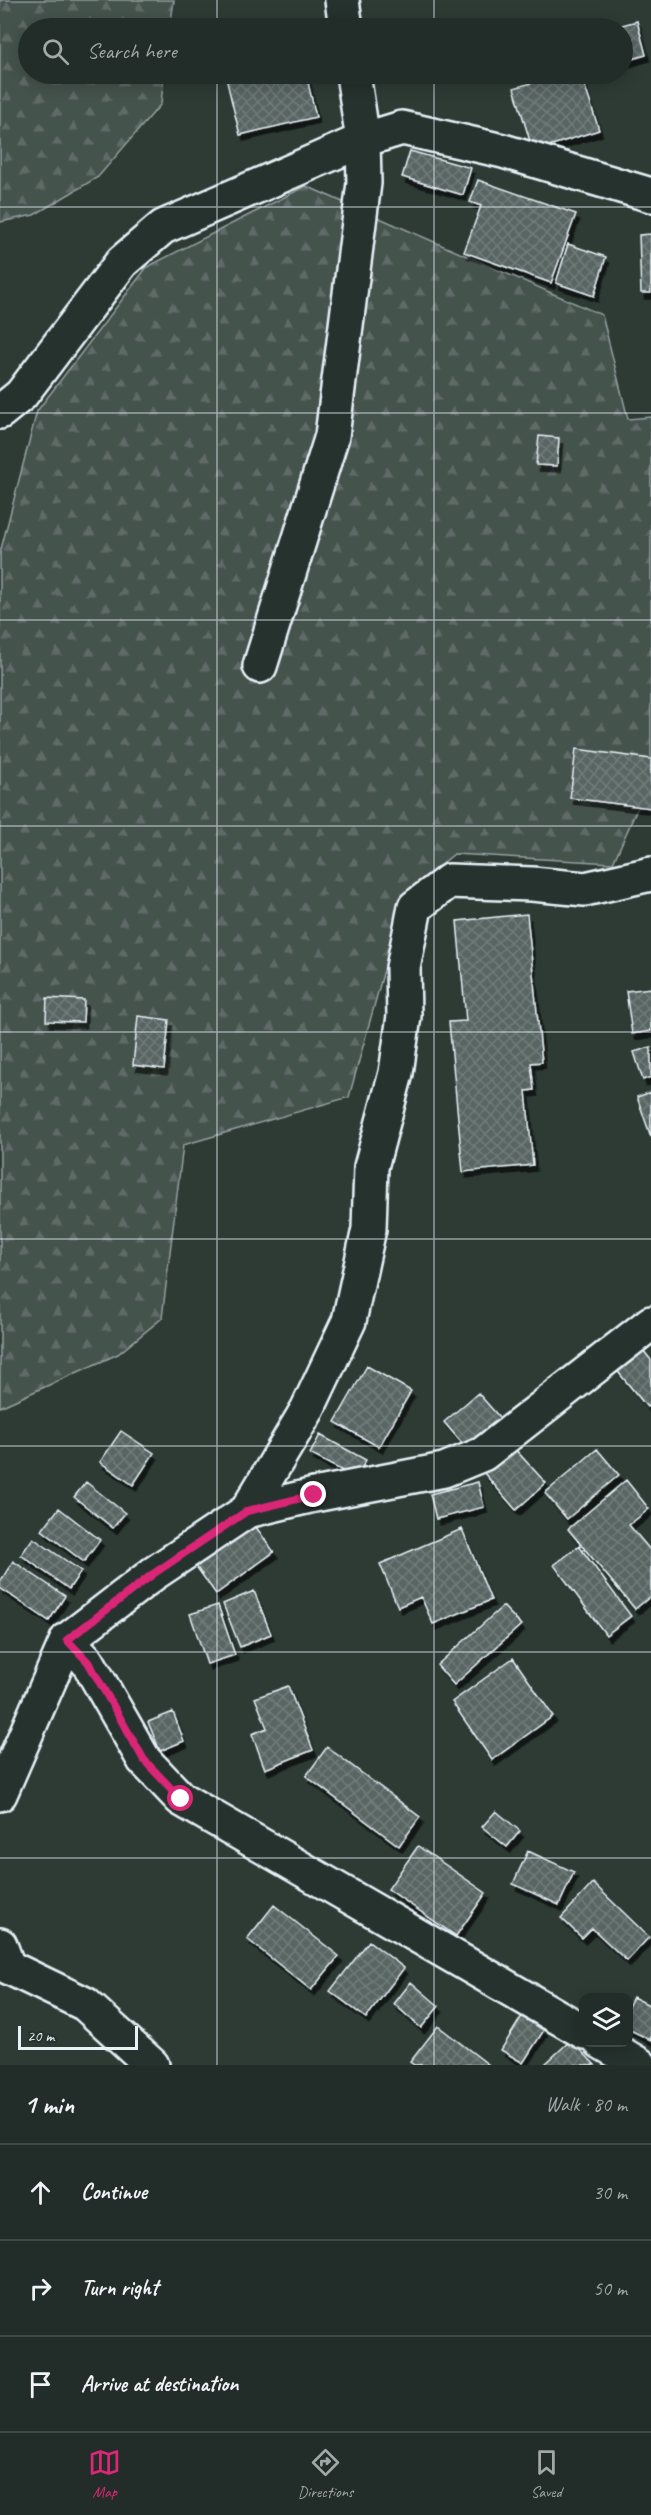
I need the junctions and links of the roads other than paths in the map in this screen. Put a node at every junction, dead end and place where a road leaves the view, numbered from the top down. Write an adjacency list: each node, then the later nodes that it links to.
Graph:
1 (342, 0): 2 (street)
2 (345, 18)
3 (355, 84): 4 (street)
4 (363, 140): 5 (street); 6 (street); 7 (street)
5 (651, 195)
6 (0, 412)
7 (260, 666)
8 (651, 874): 10 (street)
9 (651, 1323): 10 (street)
10 (247, 1511): 11 (street)
11 (67, 1640): 12 (street); 14 (street)
12 (0, 1794)
13 (0, 1945): 16 (street)
14 (579, 2029)
15 (608, 2047): 17 (street)
16 (152, 2065)
17 (640, 2065)

